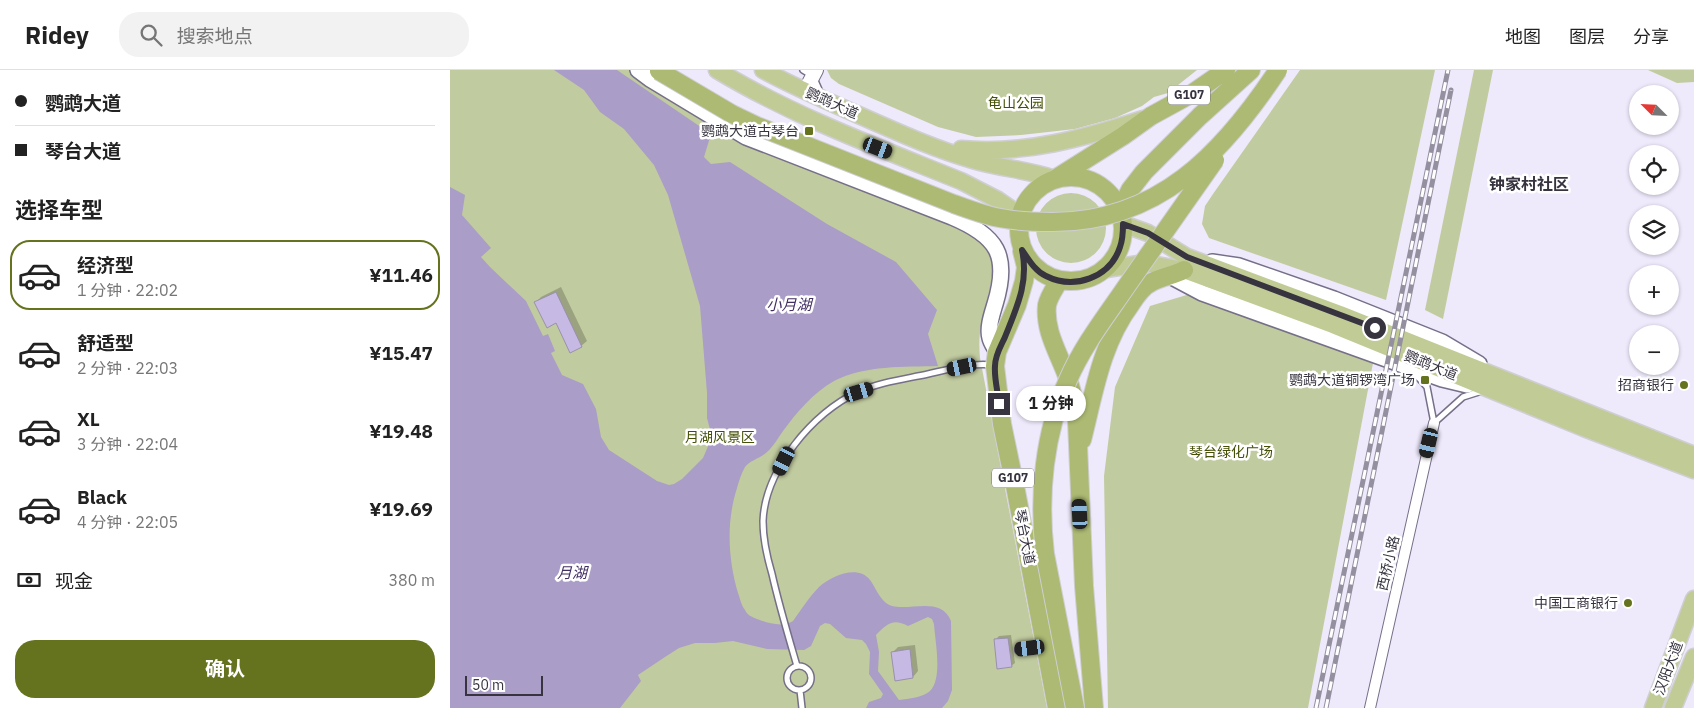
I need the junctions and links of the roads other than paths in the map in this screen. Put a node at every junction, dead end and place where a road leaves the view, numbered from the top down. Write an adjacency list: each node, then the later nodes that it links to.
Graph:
1 (638, 70): 21 (main road)
2 (718, 70): 16 (main road, 鹦鹉大道)
3 (763, 70): 9 (main road, 鹦鹉大道)
4 (1226, 70): 12 (highway, G107)
5 (1252, 70): 15 (highway, G107)
6 (1278, 70): 10 (highway, bridge)
7 (658, 71): 10 (highway, bridge)
8 (811, 72): 9 (street); 11 (lane)
9 (805, 91): 11 (main road, 鹦鹉大道)
10 (1263, 92): 35 (highway, bridge)
11 (823, 99): 13 (main road, 鹦鹉大道)
12 (1150, 116): 13 (main road); 14 (highway, G107)
13 (929, 146): 14 (main road)
14 (1055, 179): 15 (highway, G107); 16 (highway, G107)
15 (1122, 217): 18 (main road, 鹦鹉大道); 19 (highway, G107)
16 (1018, 225): 17 (highway, G107)
17 (1022, 250): 20 (highway, G107); 21 (highway, 琴台大道 / G107)
18 (1181, 268): 19 (main road, 鹦鹉大道); 22 (main road); 23 (main road, 鹦鹉大道); 23 (main road); 25 (highway)
19 (1106, 269): 20 (highway, G107)
20 (1061, 281): 25 (highway)
21 (996, 359): 28 (highway, 琴台大道 / G107); 31 (lane)
22 (1410, 368): 23 (main road); 24 (lane)
23 (1496, 387): 24 (lane); 26 (main road, 鹦鹉大道)
24 (1434, 423): 37 (street, 西桥小路)
25 (1078, 460): 36 (highway)
26 (1692, 463)
27 (1694, 599): 38 (main road, 汉阳大道)
28 (1045, 646): 29 (lane); 34 (highway, 琴台大道 / G107)
29 (1018, 650)
30 (1694, 657): 39 (main road, 汉阳大道)
31 (797, 666): 32 (lane); 32 (lane)
32 (800, 690): 33 (lane)
33 (802, 708)
34 (1057, 708)
35 (1074, 708)
36 (1094, 708)
37 (1370, 708)
38 (1653, 708)
39 (1673, 708)

